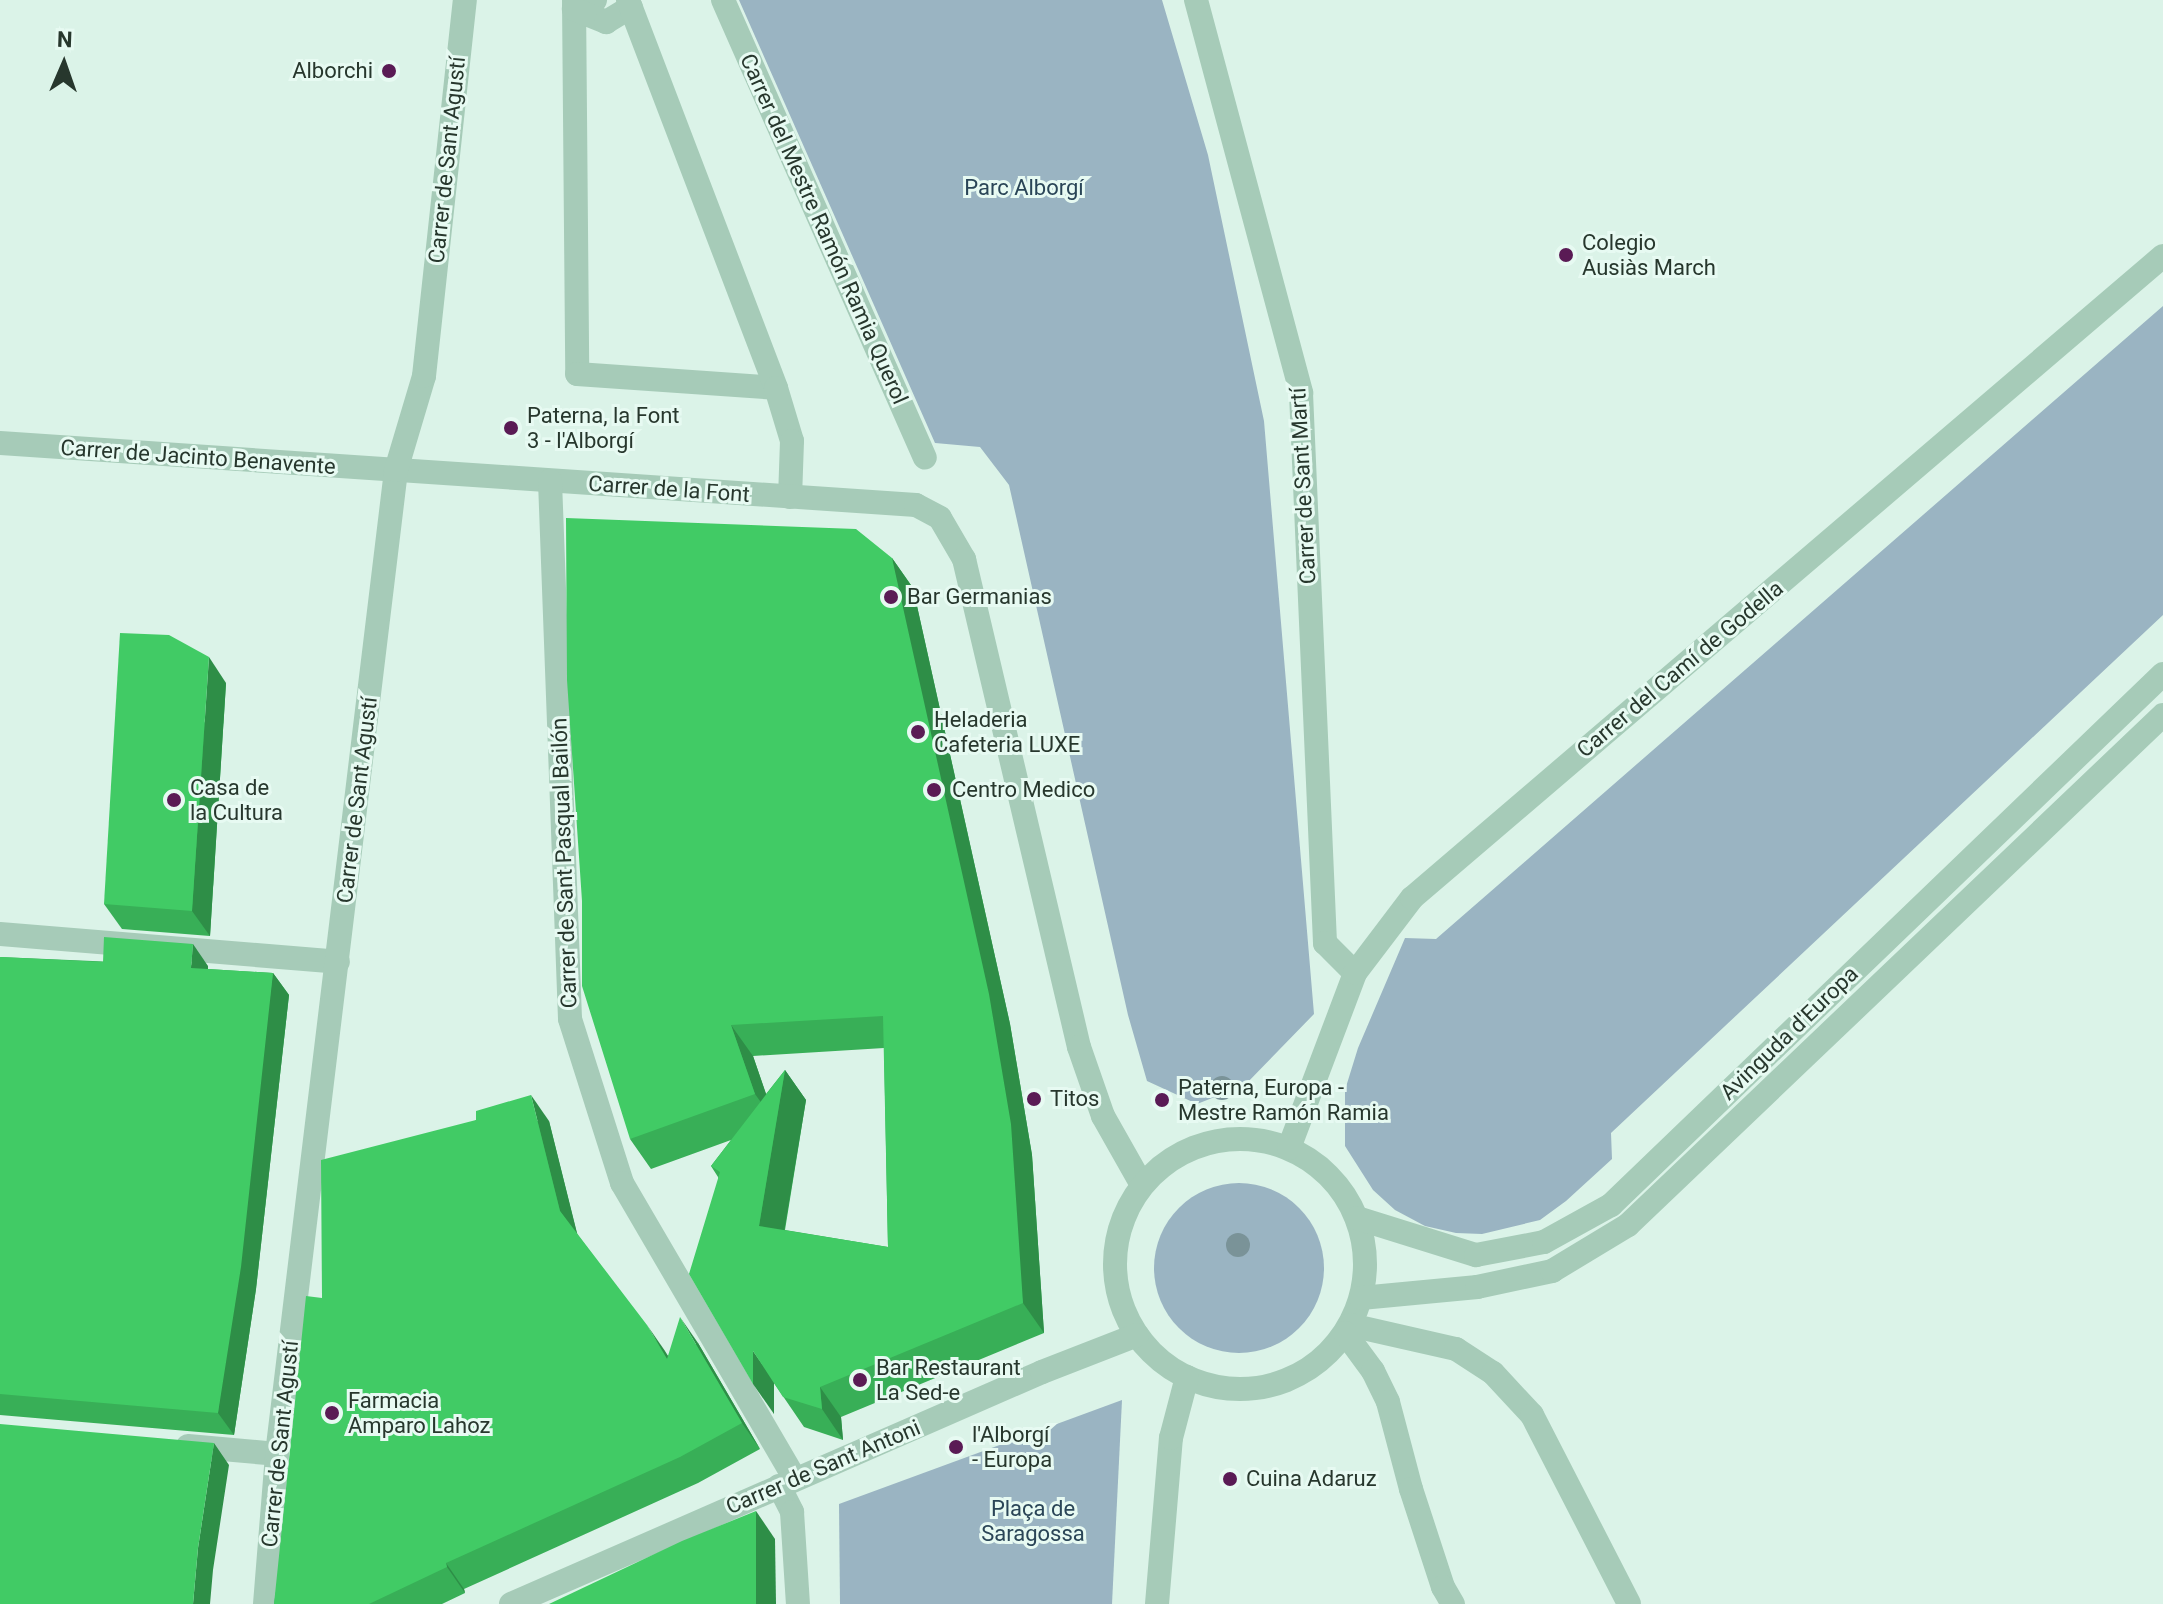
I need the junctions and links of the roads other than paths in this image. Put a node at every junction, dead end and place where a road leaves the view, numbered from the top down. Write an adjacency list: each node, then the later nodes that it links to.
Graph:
1 (465, 0): 10 (street, Carrer de Sant Agustí)
2 (723, 0): 9 (street, Carrer del Mestre Ramón Ramia Querol)
3 (1196, 0): 17 (street, Carrer de Sant Martí)
4 (624, 2): 5 (street); 7 (street)
5 (581, 3): 7 (street)
6 (2163, 256): 17 (street, Carrer del Camí de Godella)
7 (776, 388): 12 (street)
8 (0, 443): 10 (street, Carrer de Jacinto Benavente)
9 (925, 457)
10 (396, 470): 11 (street, Carrer de la Font); 16 (street, Carrer de Sant Agustí)
11 (550, 481): 12 (street, Carrer de la Font); 27 (street, Carrer de Sant Pasqual Bailón)
12 (790, 497): 19 (street, Carrer de la Font)
13 (2163, 674): 20 (street, Avinguda d'Europa)
14 (2163, 715): 21 (street, Avinguda d'Europa)
15 (0, 934): 16 (street)
16 (338, 962): 26 (street, Carrer de Sant Agustí)
17 (1355, 973): 18 (street, Carrer del Camí de Godella)
18 (1289, 1148): 19 (street); 20 (street)
19 (1142, 1185): 23 (street)
20 (1357, 1218): 21 (street)
21 (1361, 1298): 22 (street)
22 (1347, 1329): 24 (street); 32 (street); 33 (street)
23 (1137, 1335): 24 (street); 27 (street, Carrer de Sant Antoni)
24 (1187, 1377): 31 (street)
25 (169, 1444): 26 (street)
26 (277, 1454): 28 (street, Carrer de Sant Agustí)
27 (787, 1482): 29 (street, Carrer de Sant Antoni); 30 (street)
28 (265, 1604)
29 (511, 1604)
30 (798, 1604)
31 (1157, 1604)
32 (1453, 1604)
33 (1629, 1604)

